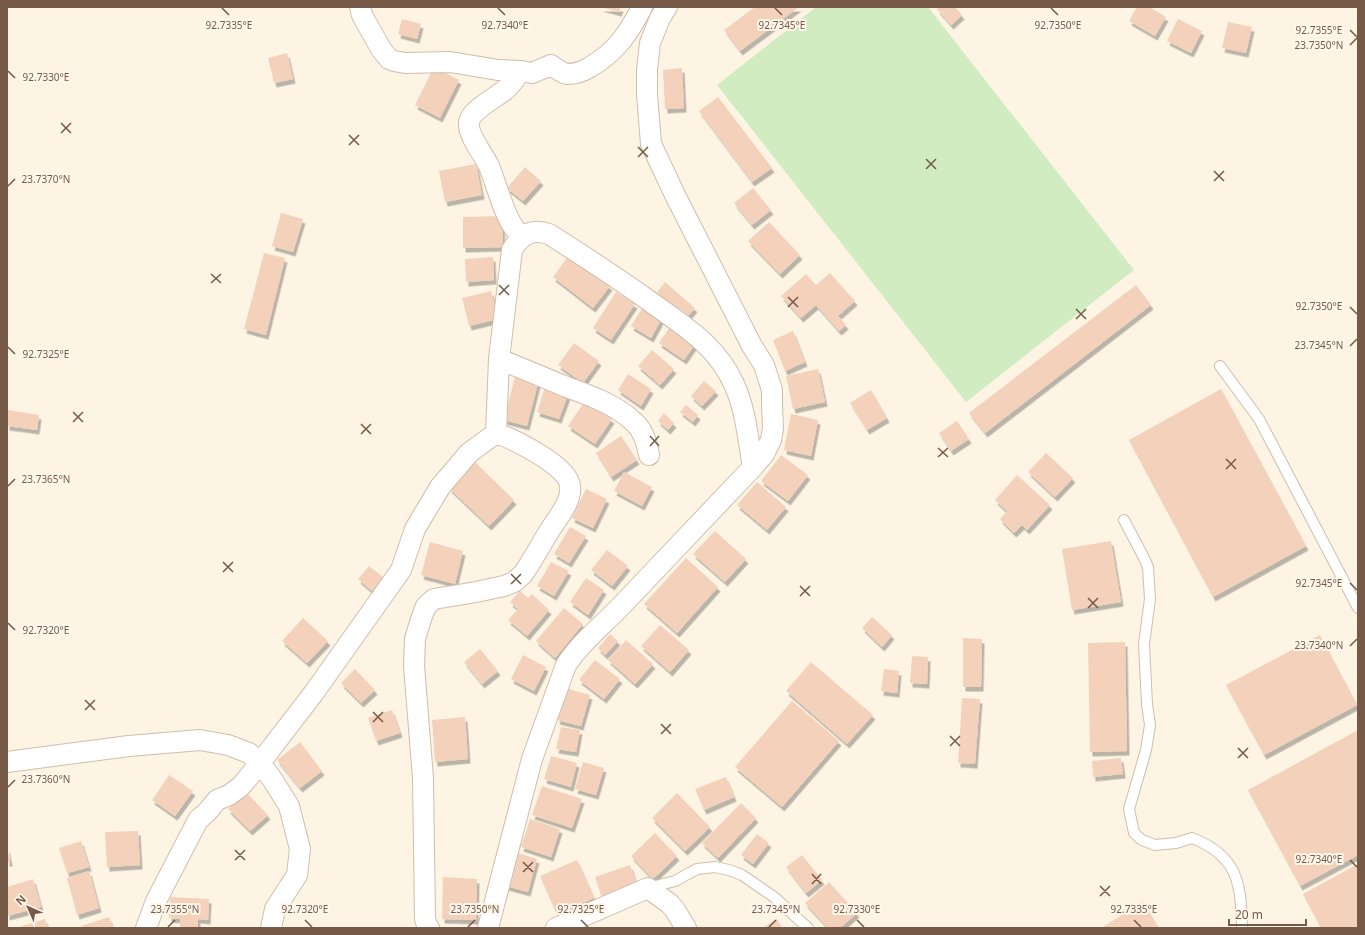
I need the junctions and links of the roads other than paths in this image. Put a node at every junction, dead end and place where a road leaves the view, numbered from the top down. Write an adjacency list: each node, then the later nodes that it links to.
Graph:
1 (360, 7): 4 (street)
2 (642, 7): 4 (street)
3 (667, 7): 10 (street)
4 (521, 71): 5 (street)
5 (523, 237): 6 (street); 10 (street)
6 (499, 359): 8 (street); 9 (street)
7 (1220, 366): 12 (lane)
8 (496, 433): 14 (street); 18 (street)
9 (649, 455)
10 (753, 467): 19 (street)
11 (1124, 520): 23 (lane)
12 (1358, 608)
13 (7, 762): 14 (street)
14 (260, 763): 16 (street); 17 (street)
15 (648, 888): 20 (street); 21 (street); 22 (lane)
16 (146, 928)
17 (271, 928)
18 (429, 928)
19 (488, 928)
20 (556, 928)
21 (686, 928)
22 (808, 928)
23 (1242, 928)

